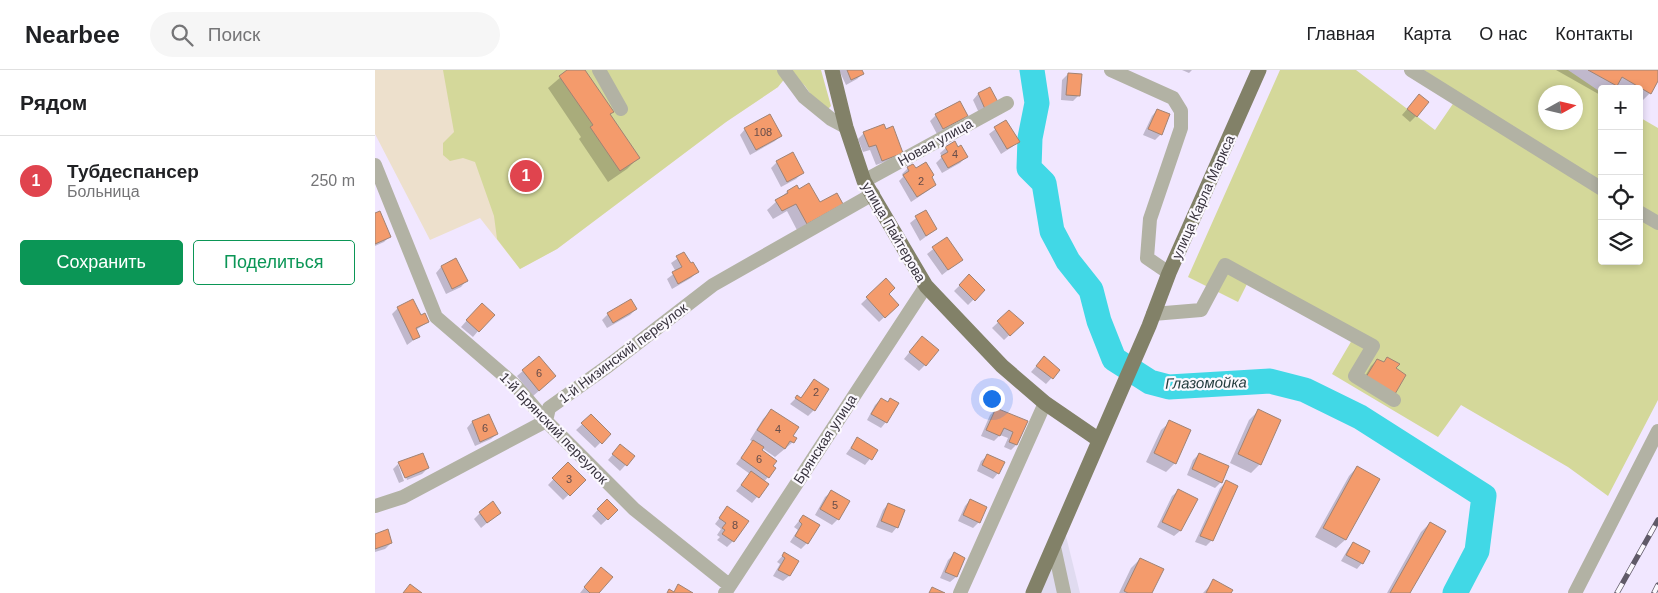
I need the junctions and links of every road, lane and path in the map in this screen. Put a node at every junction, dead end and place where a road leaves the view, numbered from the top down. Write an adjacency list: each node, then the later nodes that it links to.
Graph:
1 (599, 70): 8 (street)
2 (784, 70): 9 (street)
3 (832, 70): 9 (main road, улица Пайтерова)
4 (1111, 70): 16 (street)
5 (1259, 70): 16 (main road, улица Карла Маркса)
6 (1411, 70): 12 (street)
7 (1007, 103): 11 (street, Новая улица)
8 (621, 109)
9 (846, 127): 11 (main road, улица Пайтерова)
10 (375, 165): 21 (street, 1-й Брянский переулок)
11 (864, 181): 13 (main road, улица Пайтерова)
12 (1598, 187)
13 (873, 194): 17 (main road, улица Пайтерова); 21 (street, 1-й Низинский переулок)
14 (1643, 214): 15 (street)
15 (1658, 223)
16 (1169, 272): 18 (main road, улица Карла Маркса)
17 (926, 286): 20 (main road, улица Пайтерова); 26 (street, Брянская улица)
18 (1151, 320): 19 (street); 23 (main road, улица Карла Маркса)
19 (1394, 400)
20 (1045, 403): 23 (main road, улица Пайтерова); 28 (street)
21 (546, 422): 24 (street); 26 (street, 1-й Брянский переулок)
22 (1658, 431): 30 (street)
23 (1099, 440): 25 (main road)
24 (375, 506)
25 (1053, 547): 27 (street); 29 (main road)
26 (727, 589)
27 (1061, 590)
28 (960, 593)
29 (1033, 593)
30 (1575, 593)

